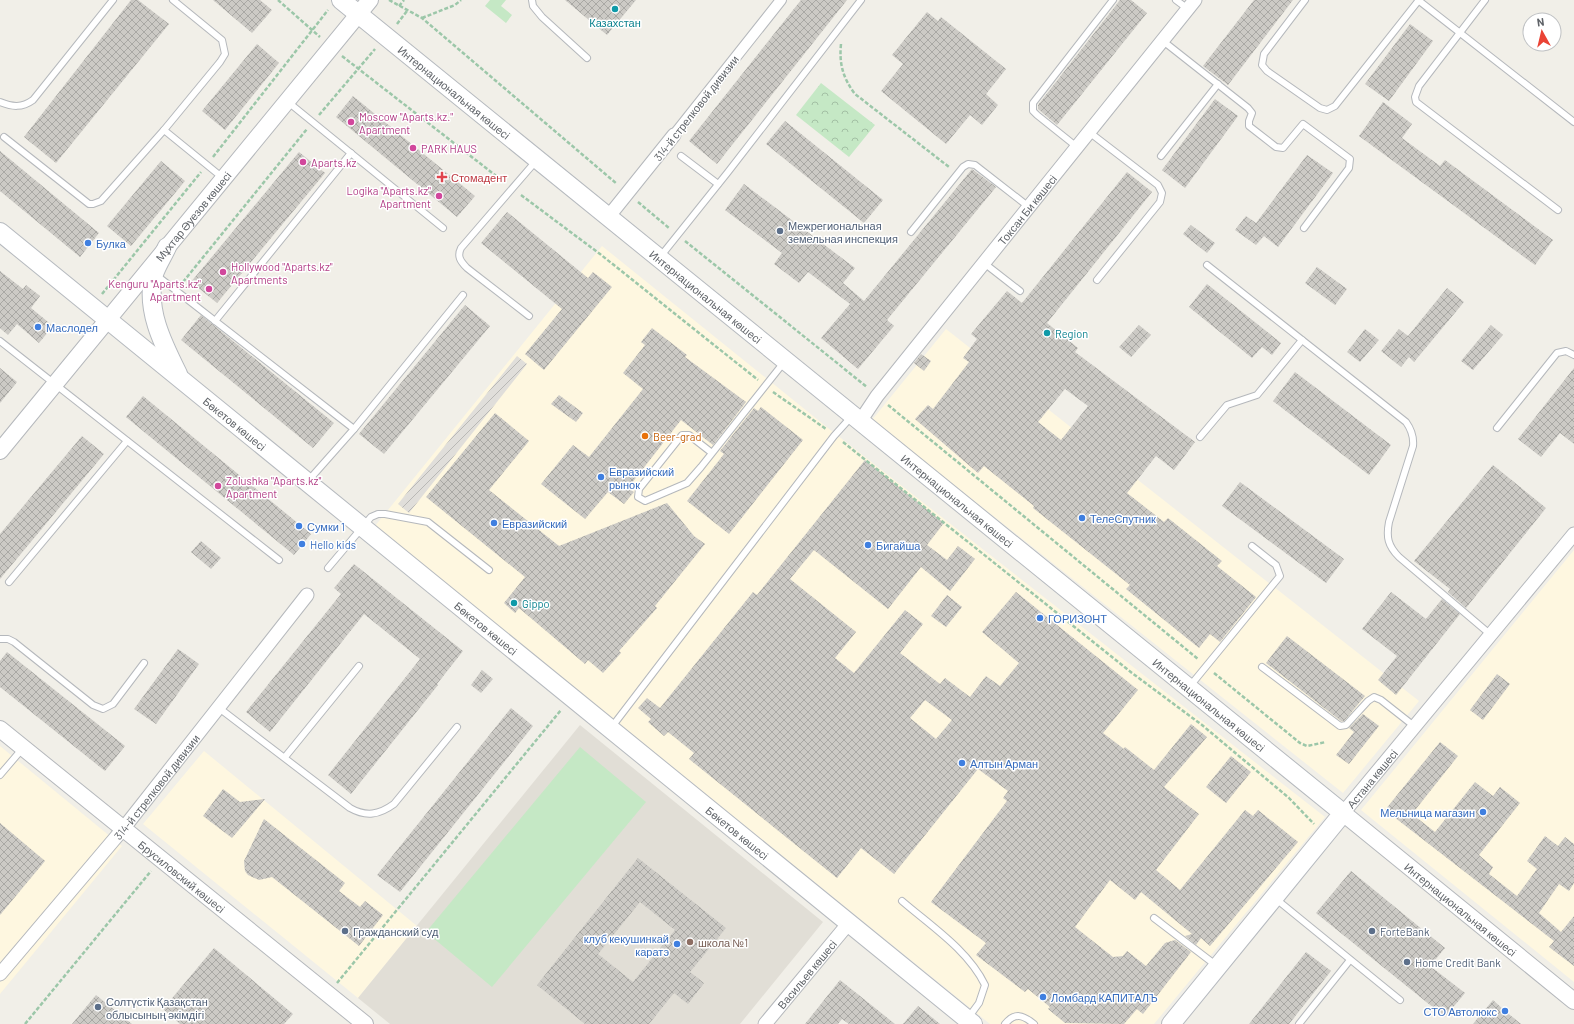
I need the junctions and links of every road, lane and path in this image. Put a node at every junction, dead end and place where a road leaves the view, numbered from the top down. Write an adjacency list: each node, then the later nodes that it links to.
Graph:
1 (173, 0): 35 (lane)
2 (278, 0): 23 (path)
3 (370, 0): 20 (street, Мұхтар Әуезов көшесі)
4 (389, 0): 18 (path)
5 (404, 0): 18 (path)
6 (461, 0): 21 (path)
7 (532, 0): 28 (lane)
8 (781, 0): 37 (street, 314-й стрелковой дивизии)
9 (861, 0): 22 (lane)
10 (1113, 0): 39 (lane)
11 (1176, 0): 17 (lane)
12 (1305, 0): 13 (lane)
13 (1418, 0): 24 (lane)
14 (1485, 0): 24 (lane)
15 (110, 1): 32 (lane)
16 (336, 3): 20 (main road, Интернациональная көшесі); 23 (path)
17 (1192, 5): 26 (street, Токсан Би көшесі)
18 (399, 6): 19 (path)
19 (407, 11): 21 (path); 25 (path)
20 (358, 14): 25 (main road, Интернациональная көшесі); 27 (street, Мұхтар Әуезов көшесі)
21 (422, 18): 49 (path)
22 (846, 19): 45 (path); 47 (lane)
23 (313, 30): 27 (path); 44 (path)
24 (1460, 33): 34 (lane); 51 (lane)
25 (387, 36): 29 (path); 43 (main road, Интернациональная көшесі)
26 (1163, 41): 30 (lane); 36 (street, Токсан Би көшесі)
27 (332, 47): 29 (path); 31 (street, Мұхтар Әуезов көшесі)
28 (587, 58)
29 (358, 69): 33 (path); 48 (path)
30 (1218, 84): 42 (lane); 54 (lane)
31 (287, 100): 33 (lane); 46 (street, Мұхтар Әуезов көшесі)
32 (0, 102)
33 (313, 122): 40 (lane); 64 (path)
34 (1574, 122)
35 (164, 130): 38 (lane); 44 (lane)
36 (1089, 132): 39 (street, Токсан Би көшесі); 63 (lane)
37 (674, 135): 49 (street, 314-й стрелковой дивизии)
38 (4, 137)
39 (1077, 147): 50 (street, Токсан Би көшесі)
40 (351, 153): 53 (lane); 70 (lane)
41 (681, 156): 47 (lane)
42 (1161, 156)
43 (537, 159): 48 (lane); 52 (main road, Интернациональная көшесі)
44 (207, 165): 46 (lane); 67 (path)
45 (958, 174): 50 (lane); 56 (lane)
46 (224, 179): 58 (street, Мұхтар Әуезов көшесі)
47 (718, 184): 57 (lane)
48 (512, 188): 68 (lane); 77 (path)
49 (628, 194): 52 (street, 314-й стрелковой дивизии); 57 (path)
50 (1029, 207): 60 (street, Токсан Би көшесі)
51 (1558, 210)
52 (609, 216): 59 (main road, Интернациональная көшесі)
53 (443, 228)
54 (1304, 228)
55 (0, 232): 67 (main road, Бөкетов көшесі)
56 (911, 232)
57 (678, 235): 59 (lane); 78 (path)
58 (167, 247): 62 (main road)
59 (659, 257): 74 (main road, Интернациональная көшесі)
60 (984, 262): 65 (lane); 78 (street, Токсан Би көшесі)
61 (1207, 265): 71 (lane)
62 (152, 272): 64 (lane); 69 (street, Мұхтар Әуезов көшесі); 75 (main road)
63 (1097, 280)
64 (176, 291): 70 (lane)
65 (1020, 291)
66 (463, 295): 80 (lane)
67 (91, 306): 69 (main road, Бөкетов көшесі)
68 (529, 316)
69 (107, 320): 75 (main road, Бөкетов көшесі); 76 (street, Мұхтар Әуезов көшесі)
70 (215, 321): 80 (lane)
71 (1302, 340): 83 (lane); 96 (lane)
72 (0, 341): 76 (lane)
73 (1574, 355): 81 (lane)
74 (785, 360): 77 (lane); 79 (main road, Интернациональная көшесі)
75 (183, 381): 87 (main road, Бөкетов көшесі)
76 (55, 384): 84 (lane); 85 (street, Мұхтар Әуезов көшесі)
77 (765, 386): 82 (path); 86 (lane)
78 (877, 396): 79 (street, Токсан Би көшесі); 100 (path)
79 (857, 417): 82 (lane); 102 (main road, Интернациональная көшесі)
80 (354, 428): 87 (lane)
81 (1497, 428)
82 (834, 436): 108 (lane); 115 (path)
83 (1200, 437)
84 (127, 441): 91 (lane); 94 (lane)
85 (0, 451)
86 (712, 453): 86 (lane)
87 (306, 482): 88 (main road, Бөкетов көшесі)
88 (362, 528): 92 (lane); 93 (lane); 103 (main road, Бөкетов көшесі)
89 (1574, 534): 96 (street, Астана көшесі)
90 (1252, 546): 100 (lane)
91 (279, 560)
92 (328, 568)
93 (489, 570)
94 (9, 582)
95 (307, 595): 104 (street, 314-й стрелковой дивизии)
96 (1491, 635): 105 (street, Астана көшесі)
97 (0, 639): 98 (lane)
98 (144, 663)
99 (359, 666): 111 (lane)
100 (1206, 666): 102 (lane); 109 (path)
101 (1262, 668): 105 (lane)
102 (1189, 687): 113 (main road, Интернациональная көшесі)
103 (571, 698): 108 (main road, Бөкетов көшесі); 124 (path)
104 (220, 708): 111 (lane); 114 (street, 314-й стрелковой дивизии)
105 (1414, 726): 113 (street, Астана көшесі)
106 (457, 727): 111 (lane)
107 (0, 729): 110 (street, Брусиловский көшесі)
108 (610, 730): 120 (main road, Бөкетов көшесі)
109 (1326, 742)
110 (23, 748): 112 (lane); 114 (street, Брусиловский көшесі)
111 (285, 757)
112 (0, 775)
113 (1343, 813): 115 (main road, Астана көшесі); 126 (street, Интернациональная көшесі)
114 (123, 829): 116 (street, Брусиловский көшесі); 123 (street, 314-й стрелковой дивизии)
115 (1326, 835): 117 (main road, Астана көшесі)
116 (160, 860): 124 (street, Брусиловский көшесі); 128 (path)
117 (1274, 898): 121 (lane); 122 (main road, Астана көшесі)
118 (902, 901): 127 (lane)
119 (1154, 918): 122 (lane)
120 (848, 924): 127 (main road, Бөкетов көшесі); 130 (street, Васильев көшесі)
121 (1350, 960): 125 (lane); 134 (lane)
122 (1218, 967): 133 (main road, Астана көшесі)
123 (0, 974)
124 (328, 994): 129 (street, Брусиловский көшесі)
125 (1400, 1000)
126 (1574, 1001)
127 (970, 1022)
128 (25, 1024)
129 (364, 1024)
130 (765, 1024)
131 (1005, 1024): 132 (lane)
132 (1034, 1024)
133 (1171, 1024)
134 (1299, 1024)

